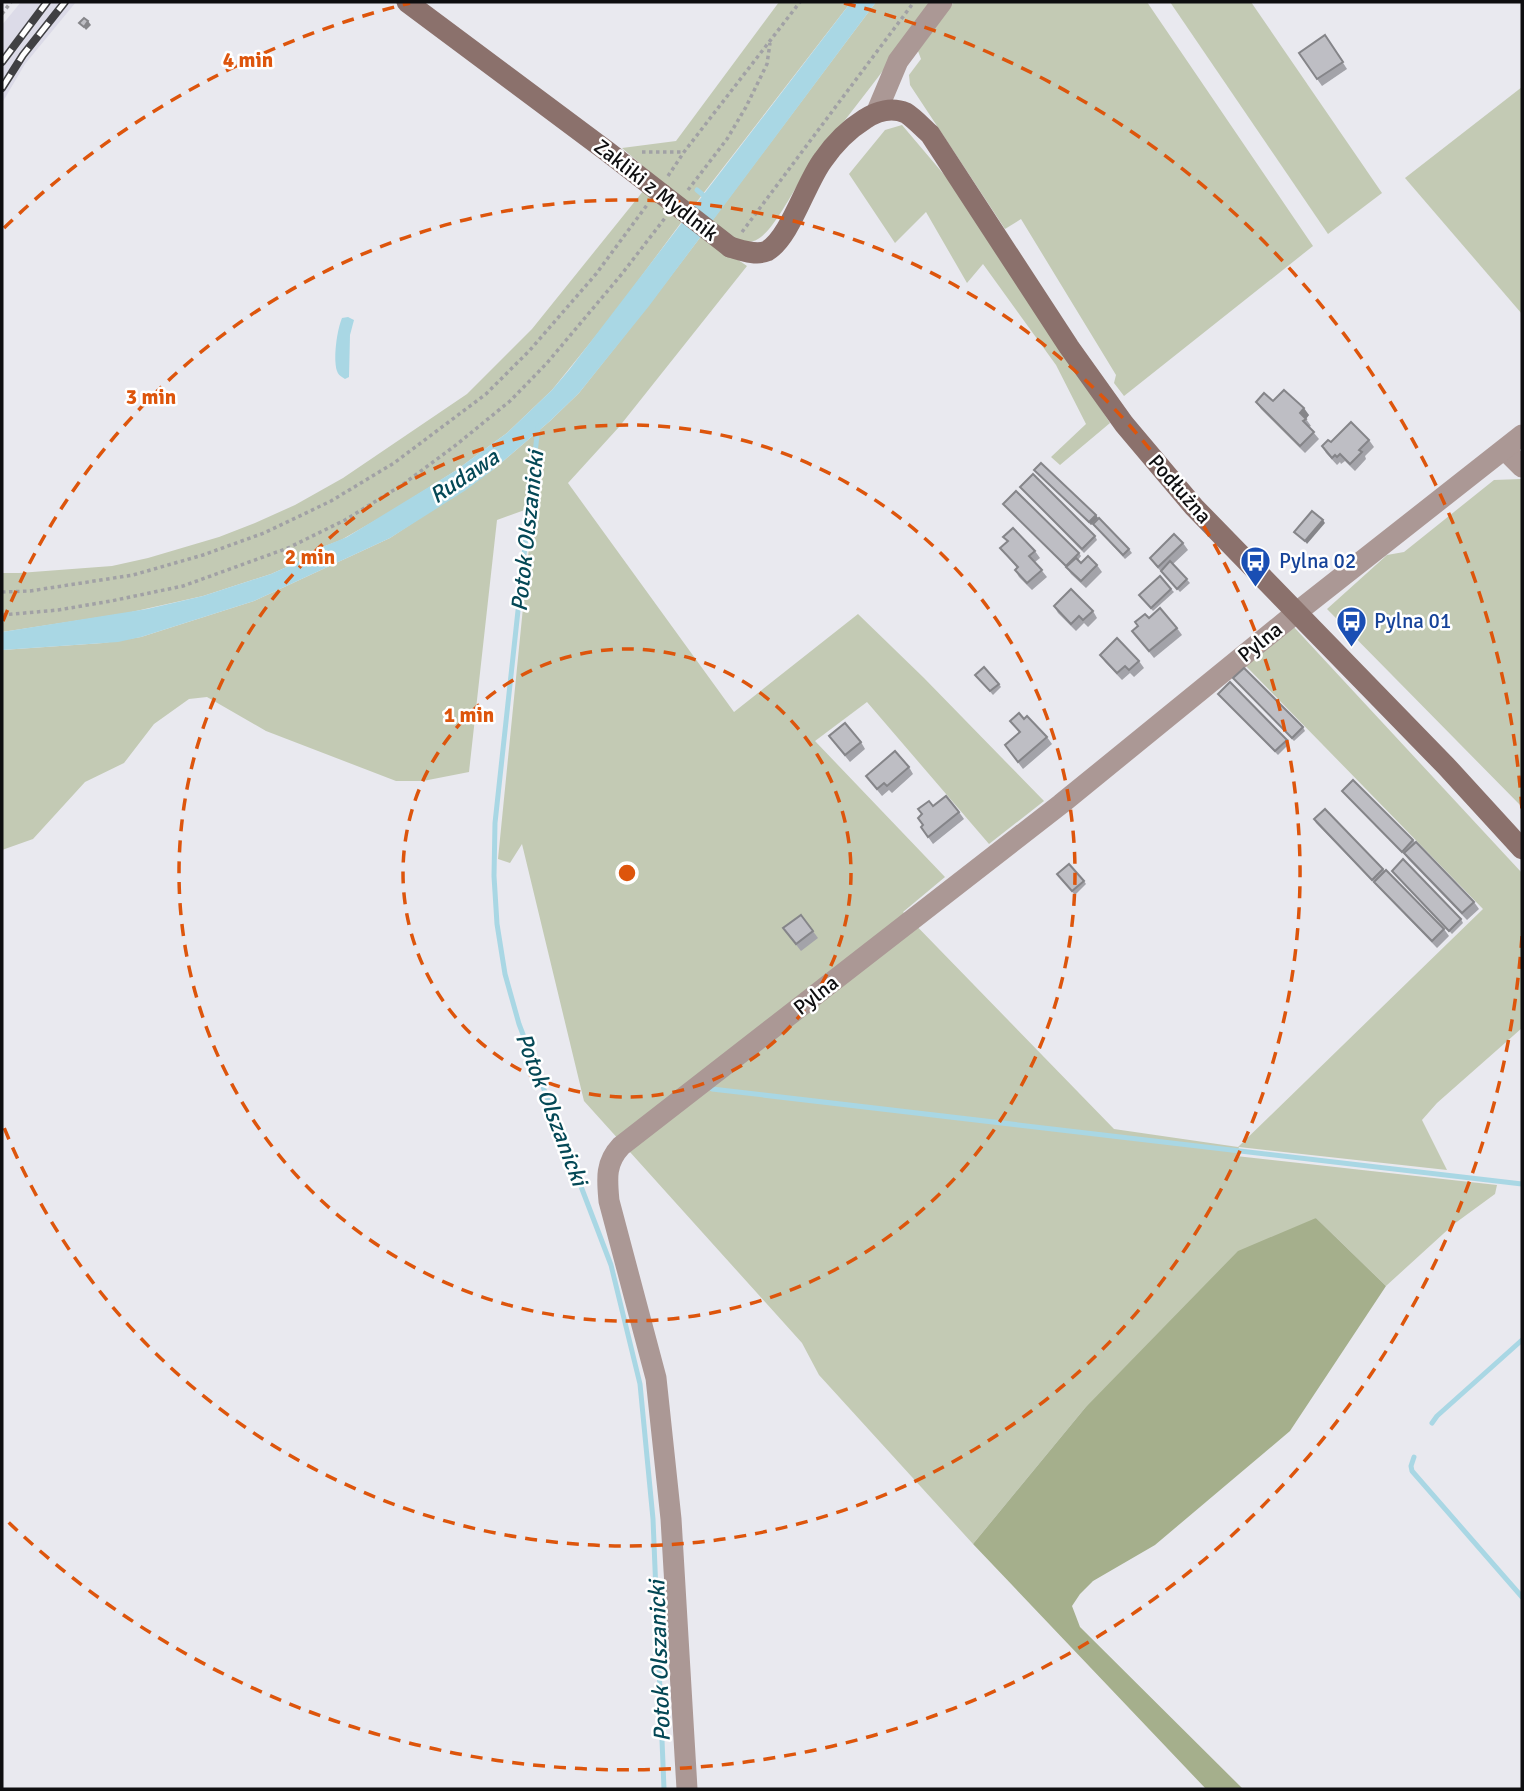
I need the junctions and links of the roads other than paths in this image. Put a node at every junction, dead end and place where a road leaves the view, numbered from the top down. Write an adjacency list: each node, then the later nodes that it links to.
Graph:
1 (407, 2): 3 (street, Zakliki z Mydlnik, bridge)
2 (942, 2): 3 (street)
3 (877, 111): 7 (street, Podłużna)
4 (1522, 435): 5 (street, Pylna)
5 (1504, 450): 6 (street); 7 (street, Pylna)
6 (1522, 467)
7 (1297, 612): 8 (street, Podłużna); 9 (street, Pylna)
8 (1522, 849)
9 (687, 1789)

